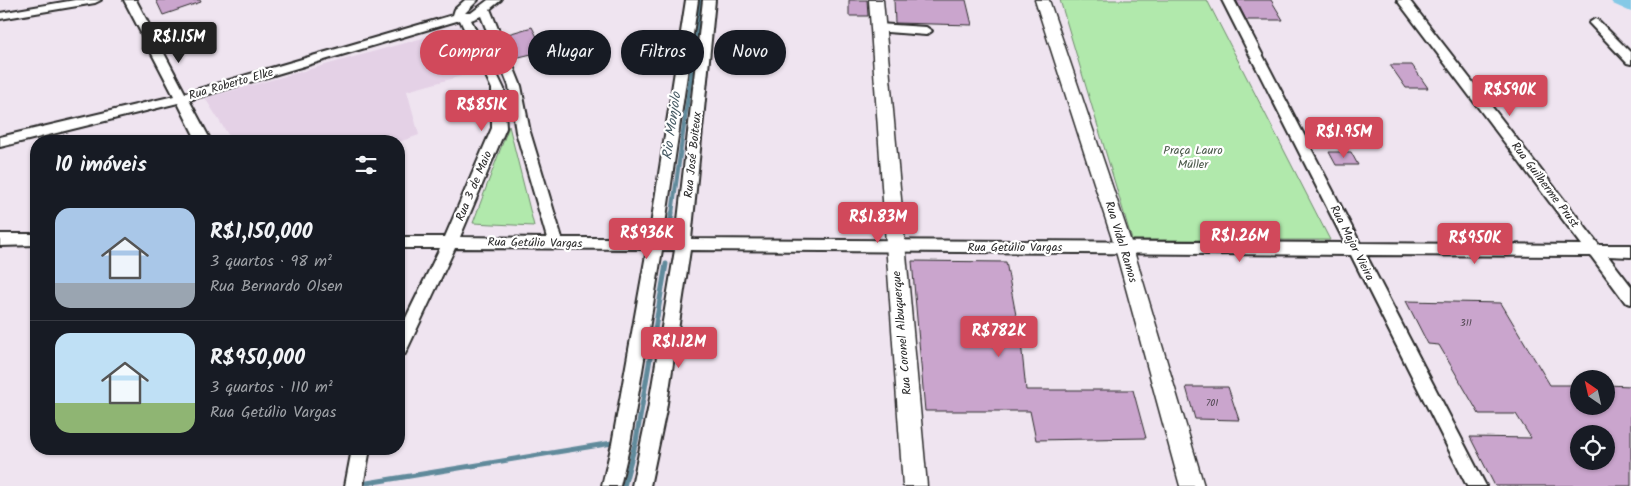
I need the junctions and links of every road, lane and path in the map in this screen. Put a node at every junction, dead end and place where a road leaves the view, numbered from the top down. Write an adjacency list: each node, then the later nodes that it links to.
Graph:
1 (96, 0): 12 (street)
2 (130, 0): 22 (street)
3 (452, 0): 13 (street, Rua 3 de Maio)
4 (472, 0): 13 (street)
5 (692, 0): 32 (street, Rua José Boiteux)
6 (709, 0): 33 (street, Rua José Boiteux)
7 (876, 0): 15 (main road, Rua Coronel Albuquerque)
8 (1042, 0): 35 (main road, Rua Vidal Ramos)
9 (1228, 0): 36 (street, Rua Major Vieira)
10 (1403, 0): 37 (street, Rua Guilherme Prust)
11 (492, 2): 13 (street); 17 (street)
12 (0, 16)
13 (461, 16): 16 (street, Rua 3 de Maio); 22 (street, Rua Roberto Elke)
14 (1595, 23): 19 (street)
15 (878, 28): 18 (street); 34 (main road, Rua Coronel Albuquerque)
16 (469, 30)
17 (496, 30)
18 (926, 31)
19 (1631, 60)
20 (492, 75): 24 (street, Rua 3 de Maio)
21 (511, 75): 23 (street)
22 (182, 98): 25 (street); 26 (street, Rua Roberto Elke)
23 (521, 124): 24 (street); 31 (street)
24 (500, 126): 30 (street, Rua 3 de Maio)
25 (201, 135)
26 (0, 142)
27 (0, 240): 28 (street)
28 (30, 240)
29 (405, 242): 30 (street, Rua Getúlio Vargas)
30 (450, 242): 31 (street, Rua Getúlio Vargas); 40 (street, Rua 3 de Maio)
31 (556, 243): 32 (street, Rua Getúlio Vargas)
32 (655, 245): 33 (street, Rua Getúlio Vargas); 43 (street, Rua José Boiteux)
33 (683, 245): 34 (street, Rua Getúlio Vargas); 44 (street, Rua José Boiteux)
34 (895, 246): 35 (street, Rua Getúlio Vargas); 45 (main road, Rua Coronel Albuquerque)
35 (1124, 248): 36 (street, Rua Getúlio Vargas); 46 (main road, Rua Vidal Ramos)
36 (1355, 249): 37 (street, Rua Getúlio Vargas); 47 (street, Rua Major Vieira)
37 (1596, 252): 38 (street, Rua Getúlio Vargas); 39 (street, Rua Guilherme Prust)
38 (1631, 252)
39 (1631, 298)
40 (405, 336)
41 (360, 455): 42 (street)
42 (354, 486)
43 (611, 486)
44 (641, 486)
45 (915, 486)
46 (1192, 486)
47 (1477, 486)

